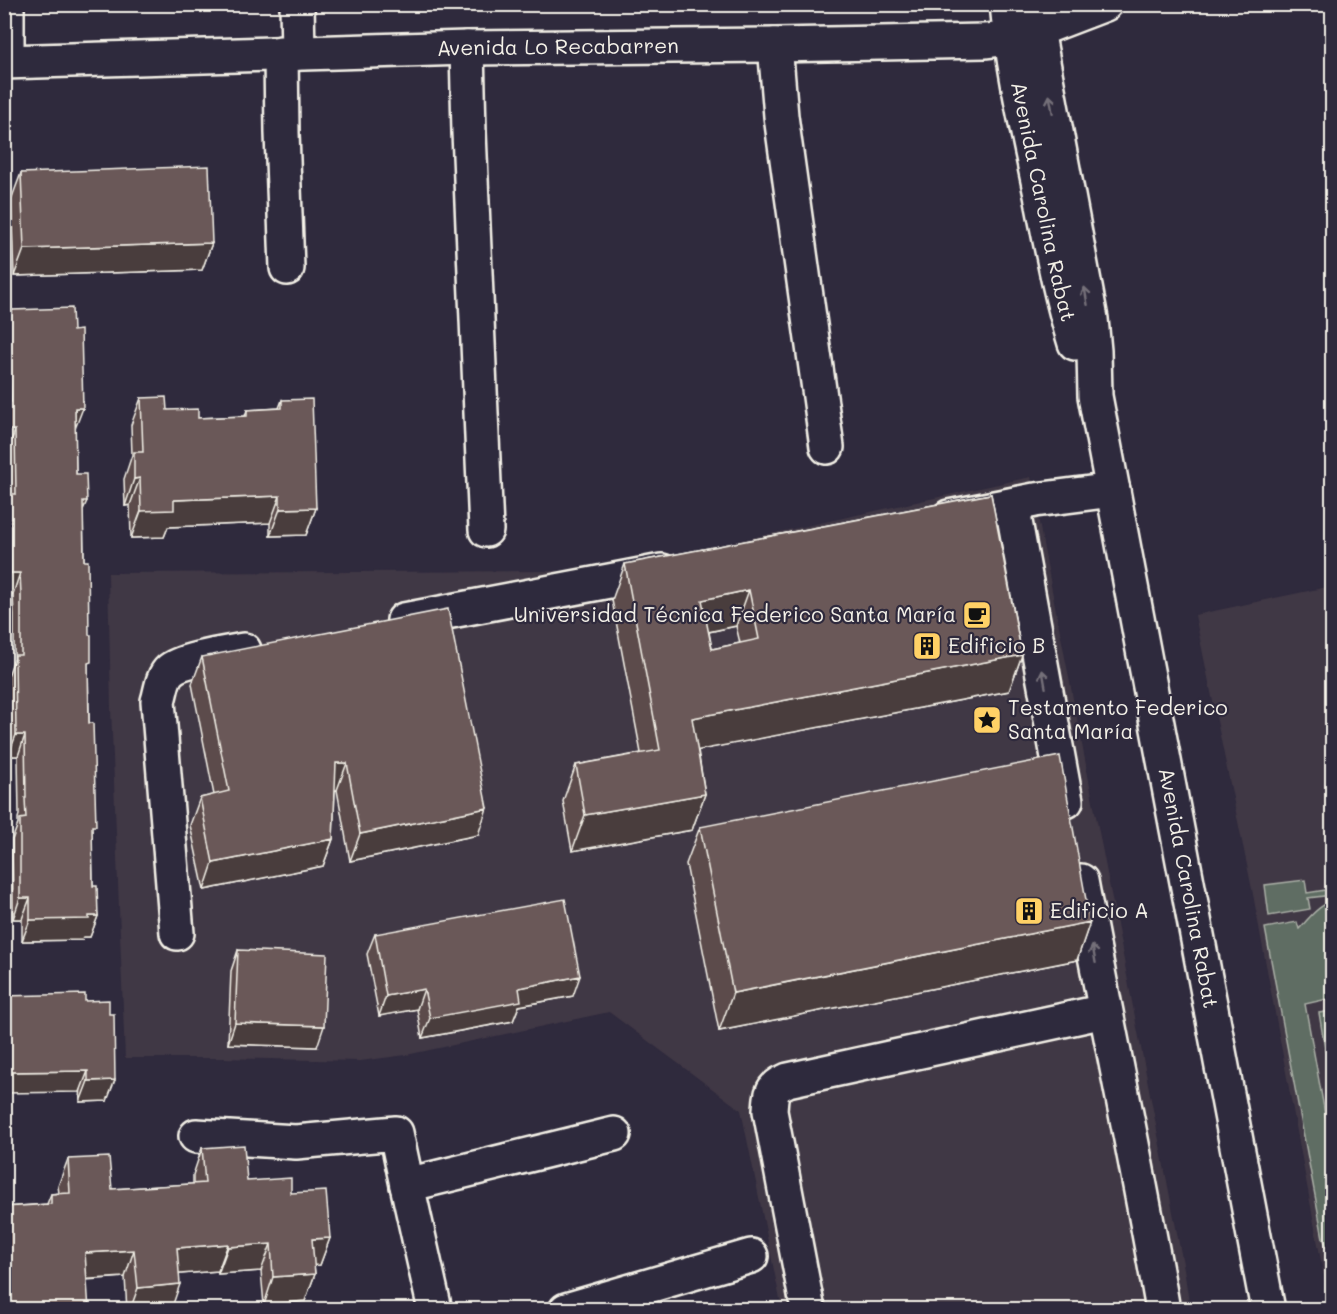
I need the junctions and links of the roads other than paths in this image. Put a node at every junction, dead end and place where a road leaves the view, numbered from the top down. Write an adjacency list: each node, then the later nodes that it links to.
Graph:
1 (7, 4): 9 (street)
2 (297, 4): 8 (street)
3 (1007, 4): 5 (street, Avenida Carolina Rabat)
4 (1105, 4): 5 (street, Avenida Lo Recabarren)
5 (1028, 24): 6 (street, Avenida Lo Recabarren); 12 (street, Avenida Carolina Rabat)
6 (775, 45): 7 (street, Avenida Lo Recabarren); 11 (street)
7 (467, 48): 8 (street, Avenida Lo Recabarren); 15 (street)
8 (289, 53): 9 (street, Avenida Lo Recabarren); 10 (street)
9 (6, 62)
10 (287, 268)
11 (827, 447)
12 (1113, 490): 13 (street); 29 (street, Avenida Carolina Rabat)
13 (1012, 506): 14 (street); 20 (street, one-way to 13)
14 (919, 523)
15 (486, 530)
16 (685, 567): 17 (street)
17 (381, 624)
18 (276, 644): 19 (street)
19 (177, 933)
20 (1105, 1011): 27 (street); 28 (street)
21 (614, 1134): 23 (street)
22 (196, 1136): 23 (street)
23 (407, 1185): 25 (street)
24 (751, 1256): 26 (street)
25 (435, 1310)
26 (566, 1310)
27 (808, 1310)
28 (1163, 1310)
29 (1268, 1310)

